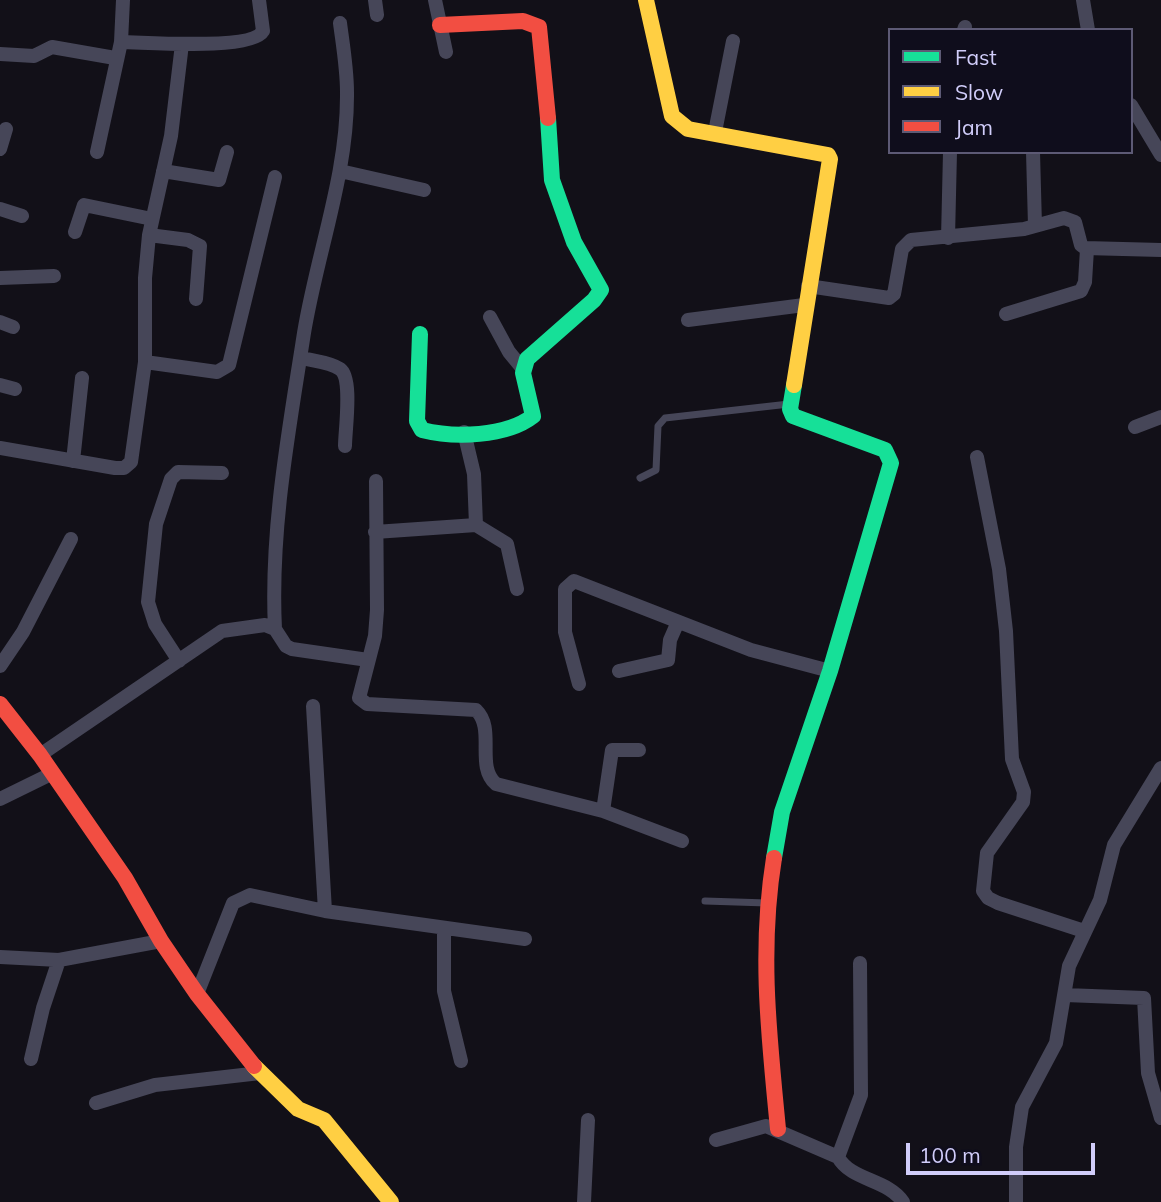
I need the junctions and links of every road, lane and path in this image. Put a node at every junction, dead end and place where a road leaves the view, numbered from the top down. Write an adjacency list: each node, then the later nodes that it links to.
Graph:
1 (123, 0): 9 (street)
2 (259, 0): 11 (street)
3 (435, 0): 7 (street)
4 (646, 0): 17 (street)
5 (1083, 0): 8 (street)
6 (340, 23): 25 (street)
7 (440, 26): 12 (street); 48 (street)
8 (1088, 28)
9 (121, 41): 11 (street); 14 (street)
10 (733, 41): 17 (street)
11 (182, 44): 24 (street)
12 (446, 52)
13 (0, 54): 14 (street)
14 (115, 58): 19 (street)
15 (1133, 108): 23 (street)
16 (6, 129): 18 (street)
17 (715, 132): 39 (street)
18 (0, 149)
19 (97, 152)
20 (227, 152): 24 (street)
21 (950, 154): 34 (street)
22 (1033, 154): 31 (street)
23 (1161, 155)
24 (163, 171): 30 (street)
25 (340, 171): 27 (street); 46 (street)
26 (275, 177): 47 (street)
27 (424, 191)
28 (0, 209): 29 (street)
29 (22, 216)
30 (152, 219): 32 (street); 33 (street)
31 (1035, 226): 34 (street); 35 (street)
32 (75, 232)
33 (149, 235): 40 (street); 47 (street)
34 (948, 238): 39 (street)
35 (1087, 249): 36 (street); 42 (street)
36 (1161, 250)
37 (54, 276): 38 (street)
38 (0, 278)
39 (808, 286): 41 (street)
40 (196, 299)
41 (804, 304): 44 (street); 52 (street)
42 (1006, 314)
43 (490, 317): 48 (street)
44 (688, 320)
45 (420, 334): 55 (street)
46 (302, 358): 56 (street); 68 (street)
47 (145, 362): 59 (street)
48 (523, 369): 55 (street)
49 (82, 378): 59 (street)
50 (0, 385): 51 (street)
51 (15, 389)
52 (790, 404): 61 (lane); 73 (street)
53 (1161, 417): 54 (street)
54 (1135, 427)
55 (464, 432): 63 (street)
56 (345, 446)
57 (0, 448): 59 (street)
58 (977, 457): 88 (street)
59 (73, 461)
60 (222, 473): 70 (street)
61 (640, 478)
62 (376, 481): 64 (street)
63 (476, 525): 64 (street); 66 (street)
64 (375, 532): 69 (street)
65 (71, 539): 71 (street)
66 (517, 589)
67 (677, 624): 72 (street); 73 (street); 74 (street)
68 (275, 629): 69 (street); 70 (street)
69 (368, 660): 82 (street)
70 (179, 662): 78 (street)
71 (0, 666)
72 (619, 671)
73 (830, 671): 85 (street)
74 (579, 684)
75 (0, 704): 78 (street)
76 (313, 706): 86 (street)
77 (639, 750): 82 (street)
78 (40, 755): 80 (street)
79 (1161, 768): 88 (street)
80 (53, 773): 81 (street); 90 (street)
81 (0, 799)
82 (603, 810): 83 (street)
83 (682, 841)
84 (705, 901): 85 (lane)
85 (767, 903): 102 (street)
86 (325, 911): 87 (street); 94 (street)
87 (444, 929): 89 (street); 97 (street)
88 (1084, 931): 95 (street)
89 (525, 939)
90 (161, 941): 92 (street); 94 (street)
91 (0, 957): 92 (street)
92 (59, 960): 96 (street)
93 (860, 963): 104 (street)
94 (197, 994): 98 (street)
95 (1065, 995): 100 (street); 108 (street)
96 (31, 1059)
97 (461, 1061)
98 (260, 1073): 99 (street); 105 (street)
99 (96, 1102)
100 (1161, 1118)
101 (588, 1120): 106 (street)
102 (778, 1129): 103 (street); 104 (street)
103 (716, 1140)
104 (838, 1157): 107 (street)
105 (391, 1202)
106 (584, 1202)
107 (903, 1202)
108 (1016, 1202)

